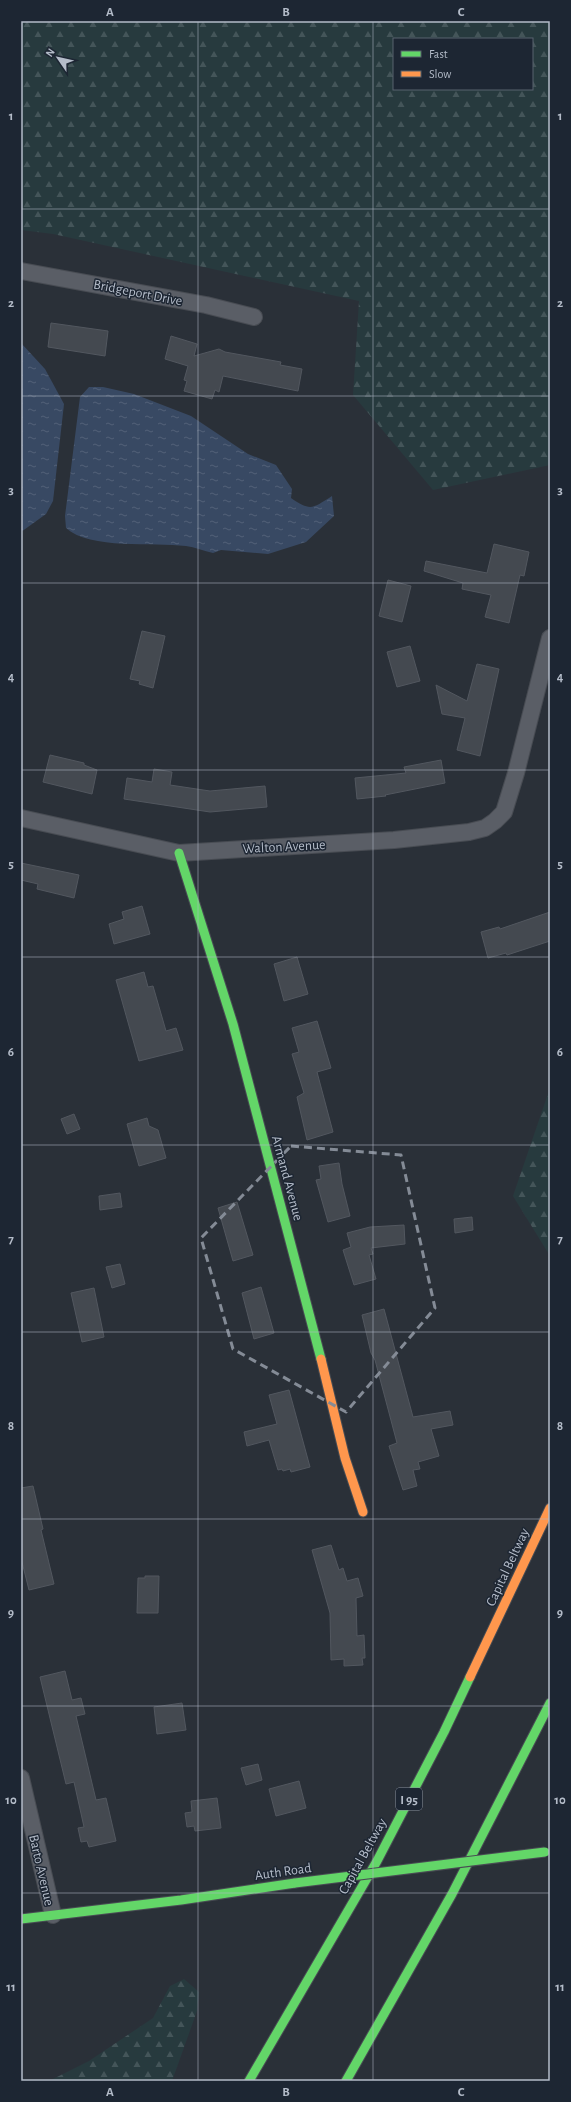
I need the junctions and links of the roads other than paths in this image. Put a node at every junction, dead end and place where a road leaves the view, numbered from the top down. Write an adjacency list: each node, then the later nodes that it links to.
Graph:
1 (21, 271): 2 (street, Bridgeport Drive)
2 (254, 316)
3 (550, 638): 5 (street, Walton Avenue)
4 (21, 818): 5 (street, Walton Avenue)
5 (179, 853): 7 (main road, Armand Avenue)
6 (550, 1508): 13 (main road, Capital Beltway / I 95)
7 (363, 1512)
8 (550, 1703): 14 (main road)
9 (21, 1778): 11 (street, Barto Avenue)
10 (548, 1852): 11 (main road, Auth Road, bridge)
11 (53, 1915): 12 (main road, Auth Road)
12 (21, 1919)
13 (249, 2081)
14 (346, 2081)

